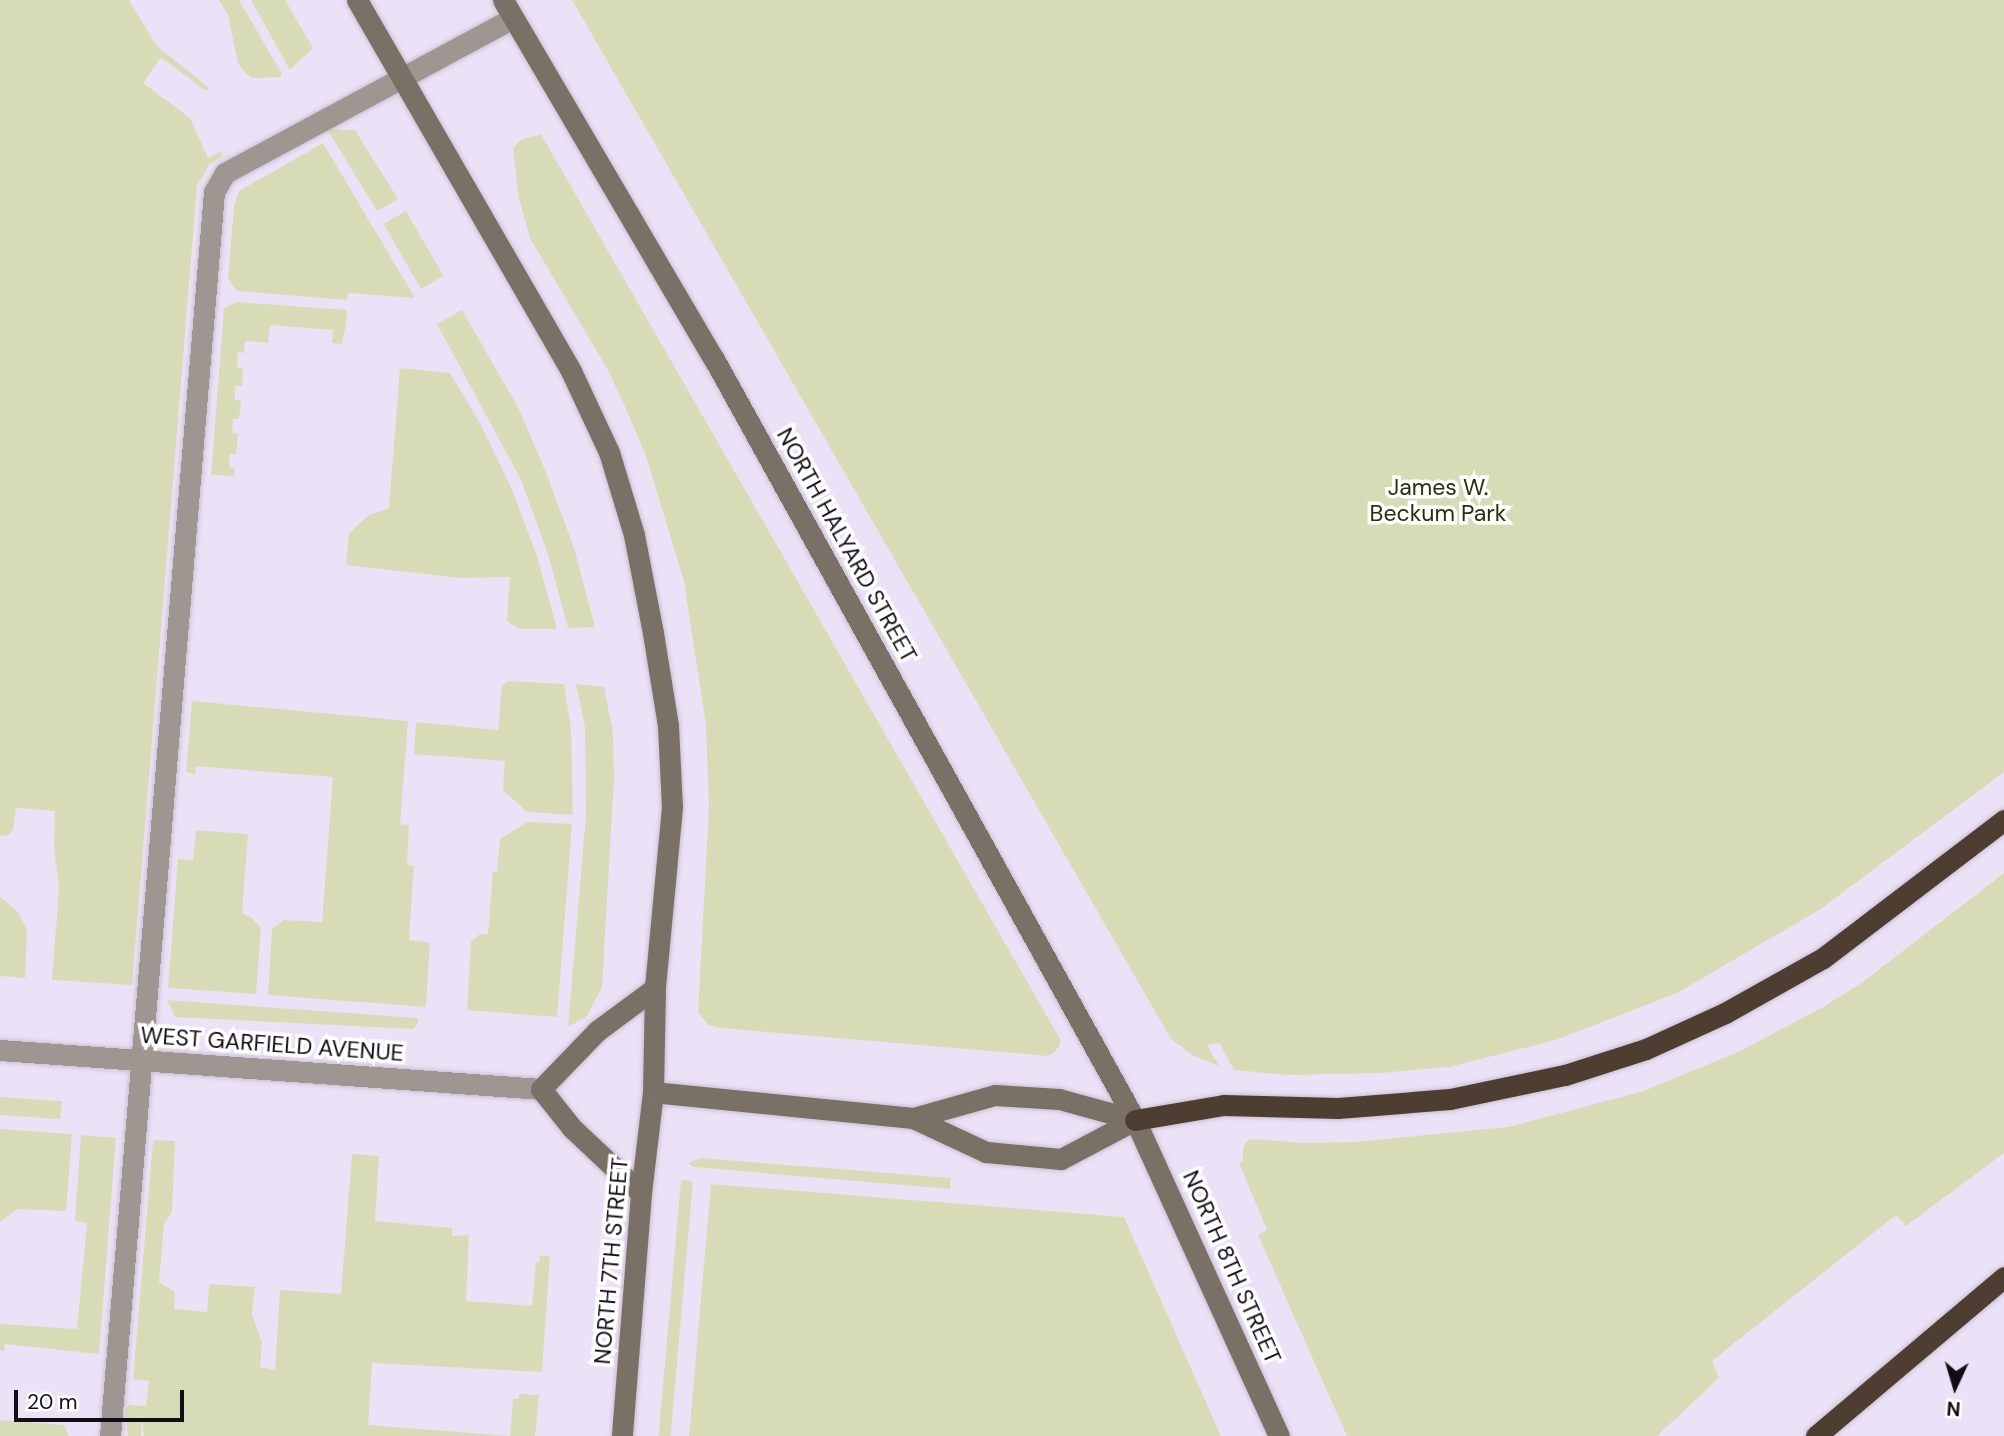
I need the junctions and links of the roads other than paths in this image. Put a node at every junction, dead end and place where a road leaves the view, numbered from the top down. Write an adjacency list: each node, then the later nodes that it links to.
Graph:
1 (357, 0): 3 (main road)
2 (508, 9): 3 (street); 11 (main road, NORTH HALYARD STREET)
3 (401, 76): 5 (main road); 7 (street)
4 (2004, 820): 11 (highway)
5 (655, 988): 8 (main road); 9 (main road)
6 (0, 1050): 7 (street, WEST GARFIELD AVENUE)
7 (142, 1061): 8 (street, WEST GARFIELD AVENUE); 14 (street)
8 (541, 1089): 12 (main road)
9 (653, 1091): 10 (main road); 12 (main road, NORTH 7TH STREET)
10 (913, 1118): 11 (main road); 11 (main road)
11 (1135, 1121): 16 (main road, NORTH 8TH STREET)
12 (641, 1193): 15 (main road, NORTH 7TH STREET)
13 (2004, 1277): 17 (highway)
14 (110, 1436)
15 (622, 1436)
16 (1279, 1436)
17 (1816, 1436)

